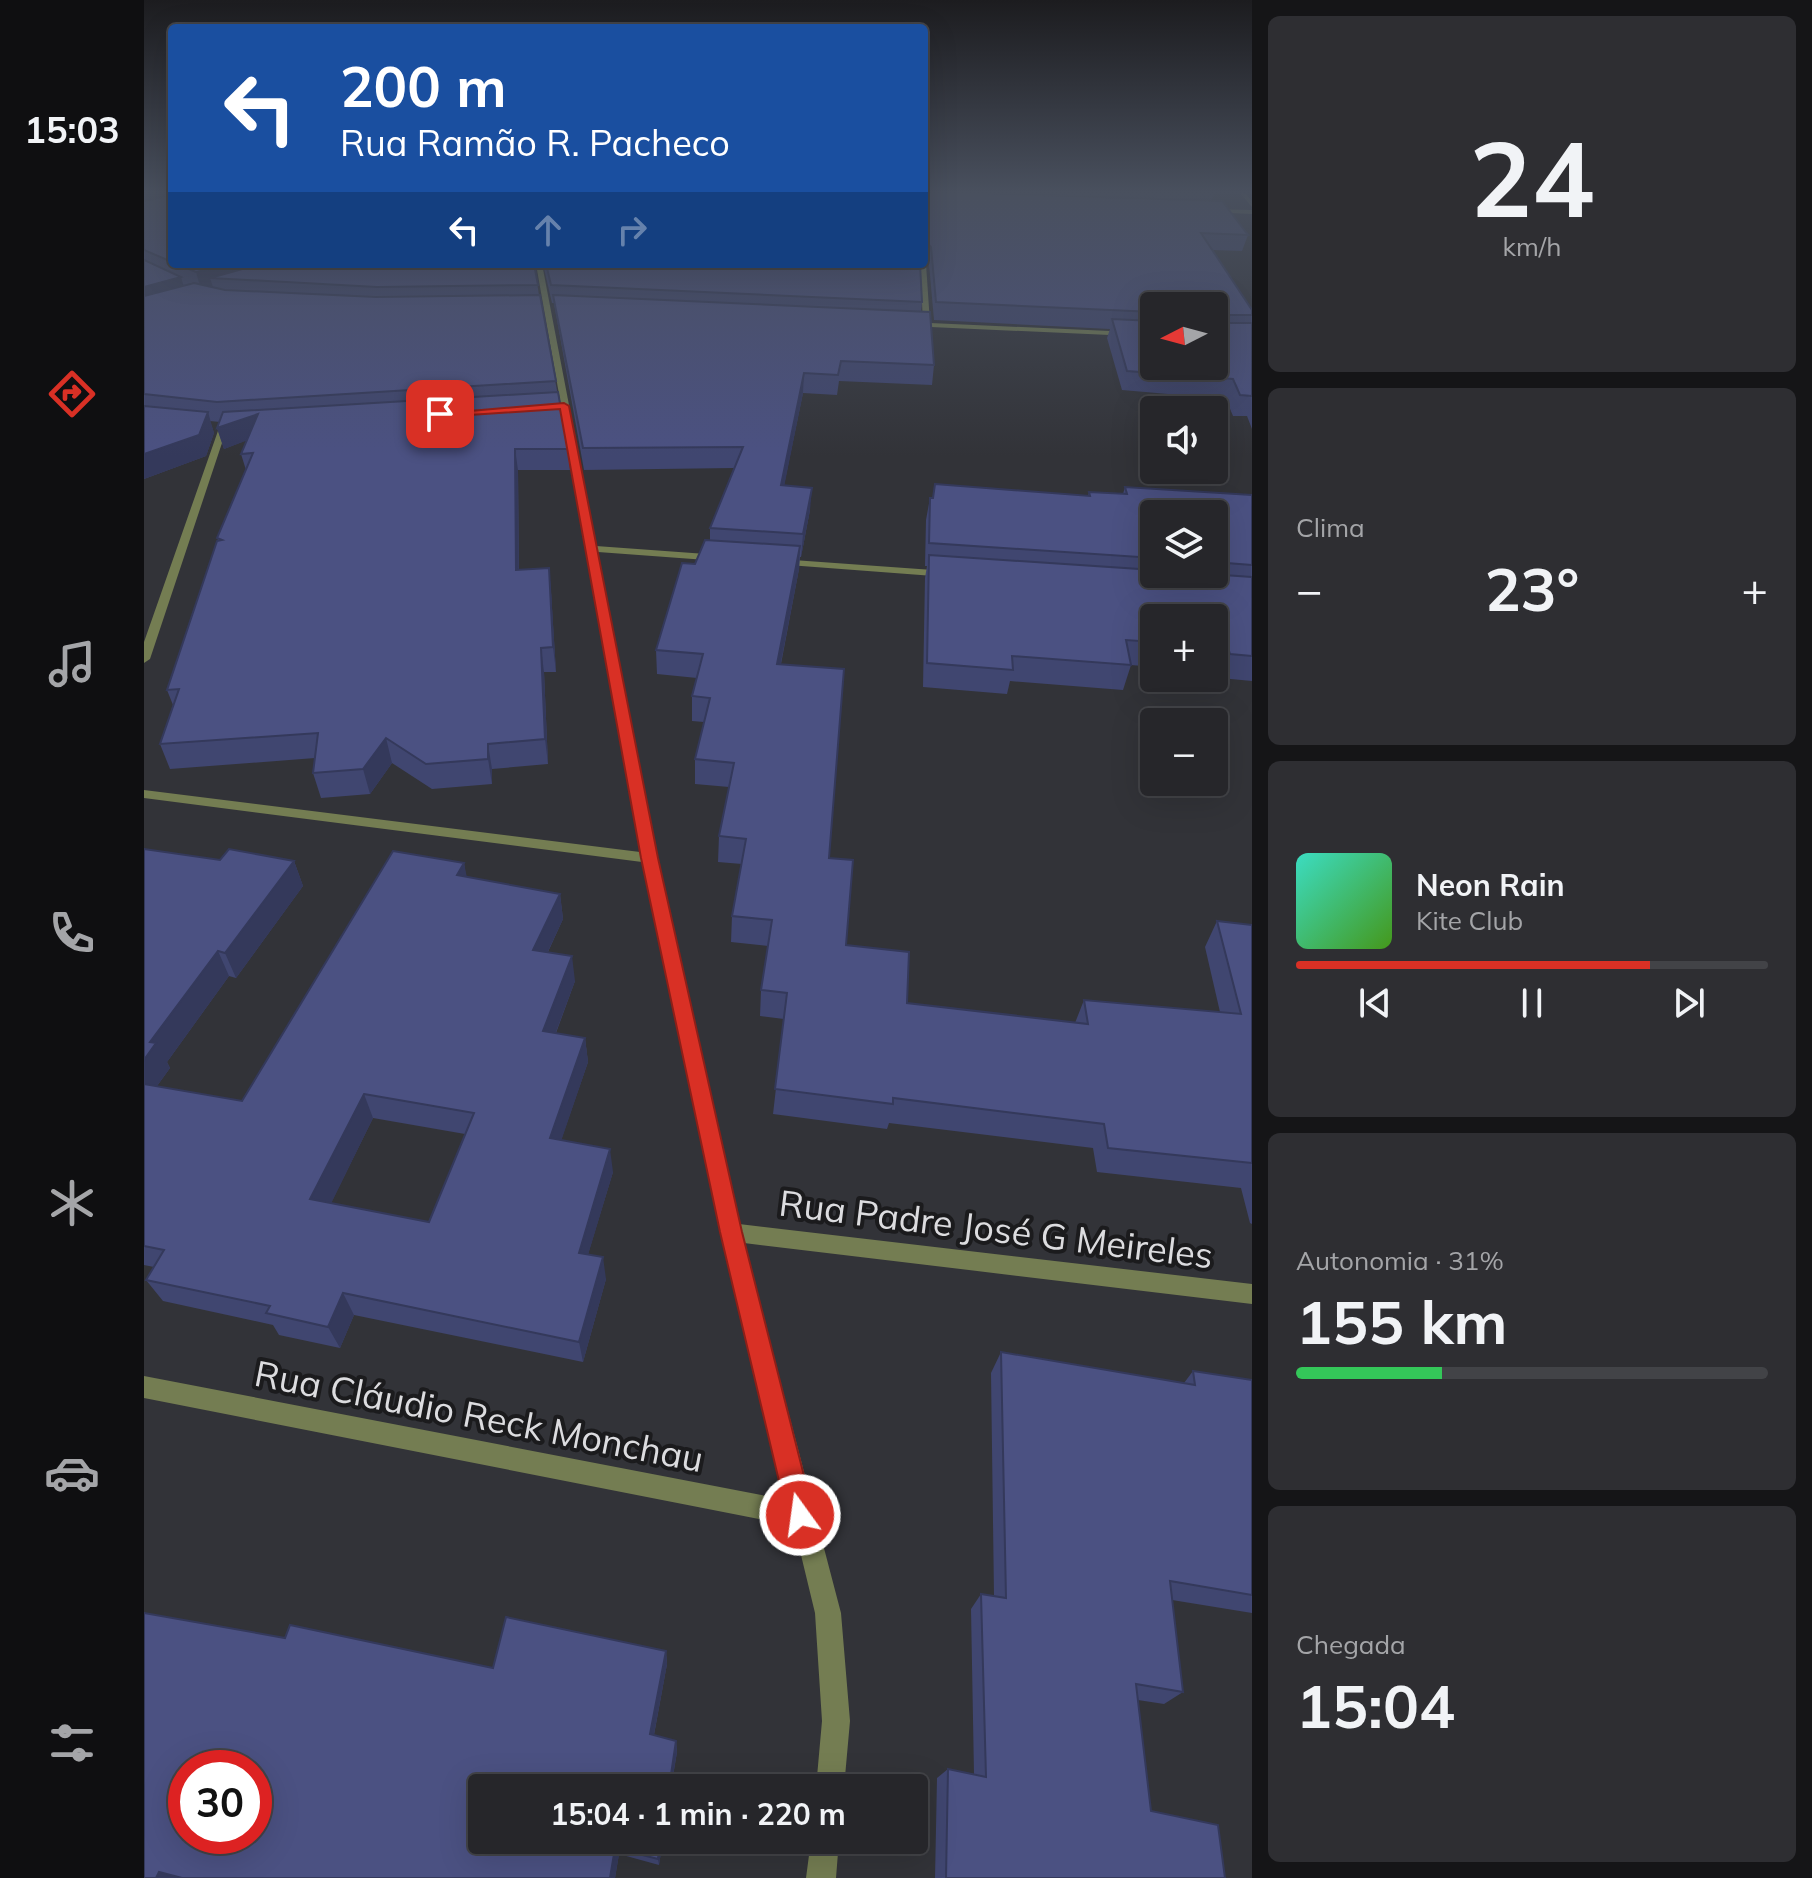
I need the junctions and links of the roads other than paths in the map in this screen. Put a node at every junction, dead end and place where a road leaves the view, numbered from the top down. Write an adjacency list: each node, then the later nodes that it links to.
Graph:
1 (542, 281): 9 (street)
2 (924, 281): 4 (street)
3 (895, 324): 4 (street)
4 (927, 325): 5 (street)
5 (1140, 334)
6 (207, 426): 8 (street)
7 (238, 427): 8 (street)
8 (223, 428): 13 (street)
9 (593, 549): 10 (street); 15 (street)
10 (735, 559)
11 (766, 561): 12 (street)
12 (954, 575)
13 (144, 659)
14 (144, 794): 15 (street)
15 (649, 858): 16 (street)
16 (731, 1232): 17 (street, Rua Padre José G Meireles); 19 (street)
17 (1252, 1294)
18 (144, 1387): 19 (street, Rua Cláudio Reck Monchau)
19 (800, 1515): 20 (street)
20 (831, 1774)
21 (824, 1854): 22 (street)
22 (821, 1878)

